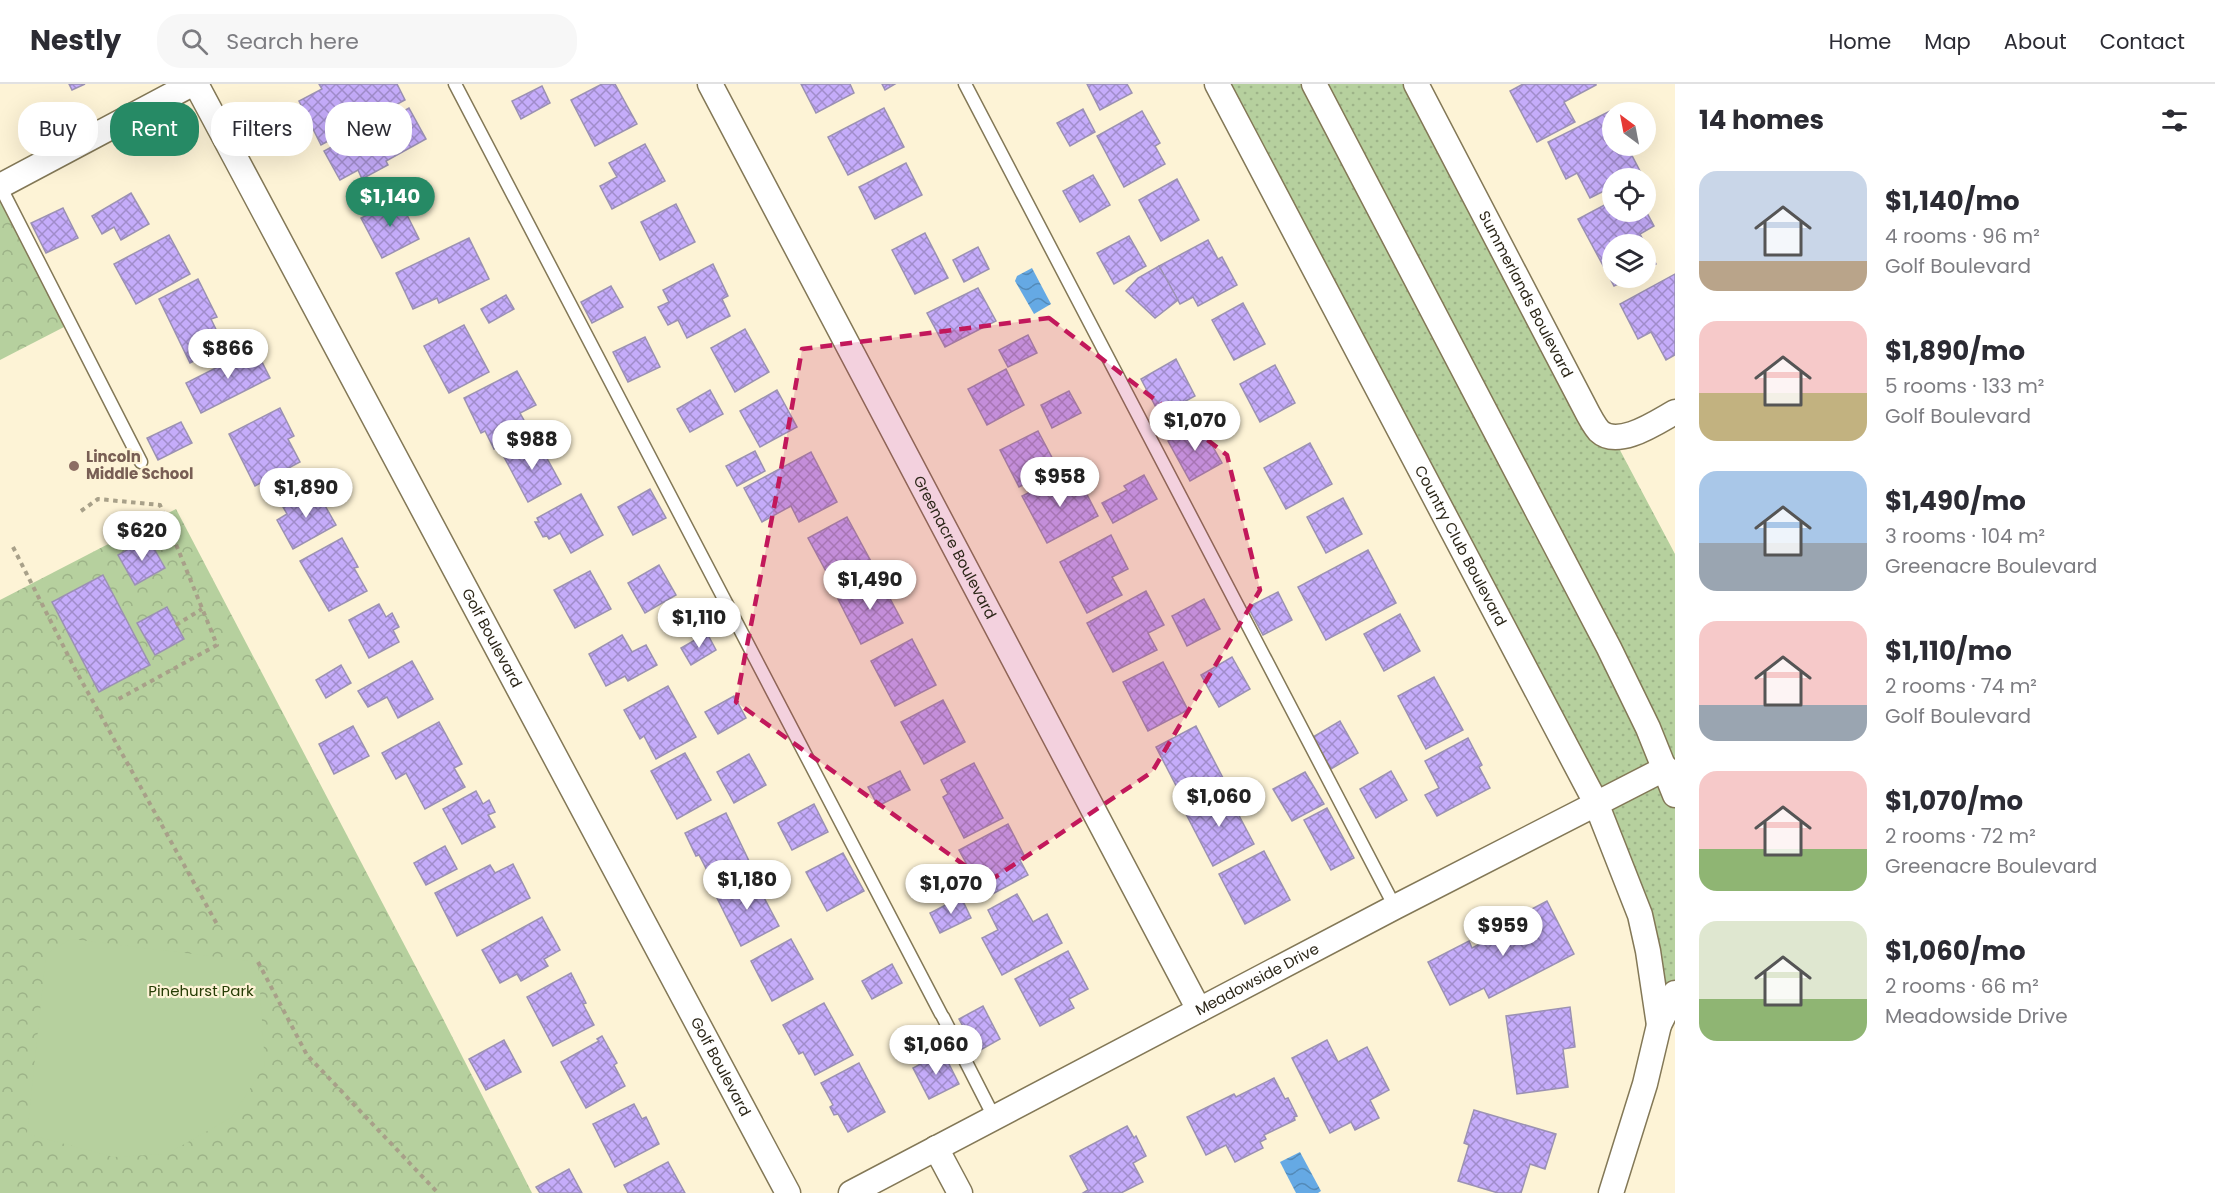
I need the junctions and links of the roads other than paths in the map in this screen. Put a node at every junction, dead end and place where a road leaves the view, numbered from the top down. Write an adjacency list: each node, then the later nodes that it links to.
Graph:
1 (194, 84): 8 (street); 20 (street, Golf Boulevard)
2 (455, 84): 18 (lane)
3 (710, 84): 16 (street, Greenacre Boulevard)
4 (965, 84): 14 (lane)
5 (1216, 84): 13 (street, Country Club Boulevard)
6 (1314, 84): 11 (street)
7 (1416, 84): 9 (street, Summerlands Boulevard)
8 (0, 186): 10 (lane)
9 (1675, 412)
10 (141, 462)
11 (1666, 768): 12 (street); 13 (street, Meadowside Drive)
12 (1675, 795)
13 (1596, 803): 14 (street, Meadowside Drive); 17 (street, Country Club Boulevard)
14 (1395, 907): 16 (street, Meadowside Drive)
15 (1675, 993): 17 (street, Country Club Boulevard)
16 (1199, 1010): 18 (street, Meadowside Drive)
17 (1659, 1025): 23 (street, Country Club Boulevard)
18 (994, 1117): 19 (street, Meadowside Drive)
19 (936, 1148): 21 (street, Meadowside Drive); 22 (street)
20 (788, 1193)
21 (851, 1193)
22 (960, 1193)
23 (1611, 1193)

